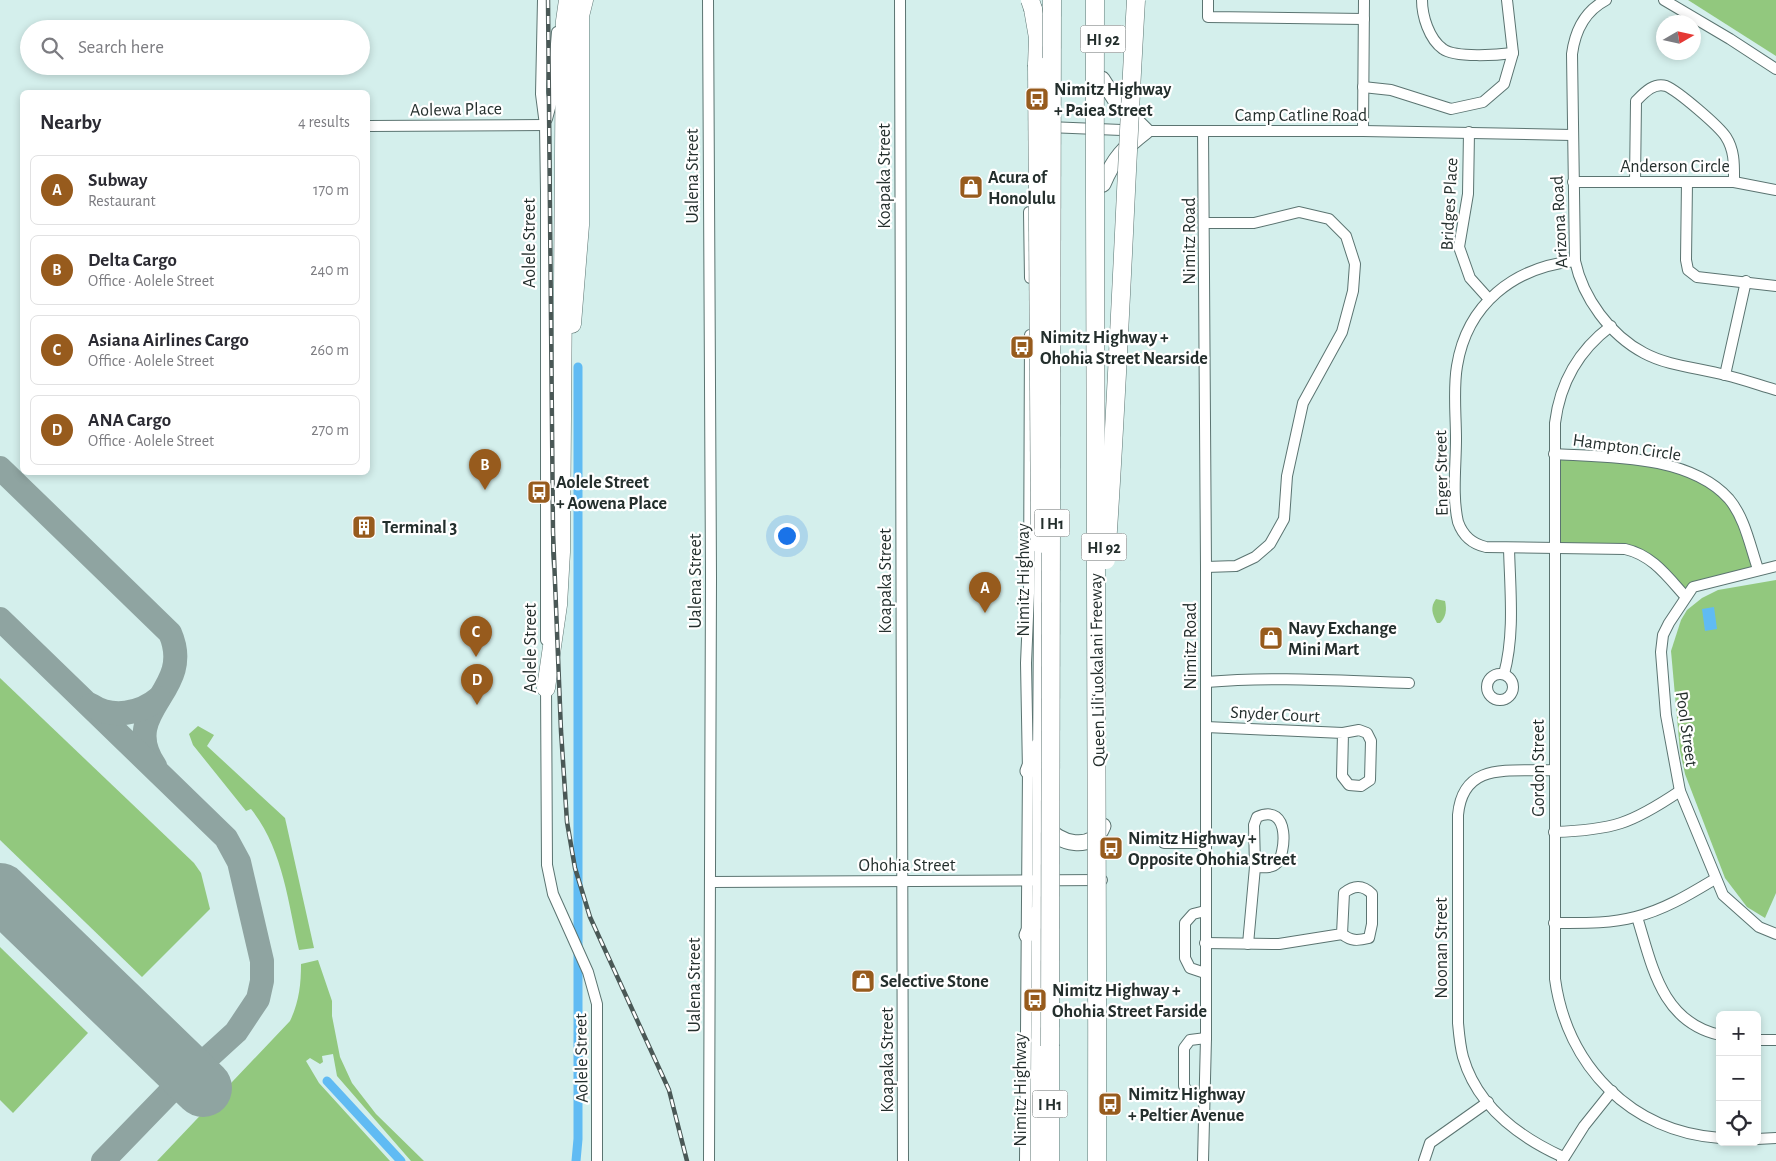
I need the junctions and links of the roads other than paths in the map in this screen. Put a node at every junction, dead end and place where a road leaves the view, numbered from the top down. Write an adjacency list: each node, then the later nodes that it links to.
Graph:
1 (543, 0): 25 (street, Aolele Street)
2 (561, 0): 25 (street, Aolele Street)
3 (568, 0): 42 (highway)
4 (584, 0): 42 (highway)
5 (708, 0): 83 (street, Ualena Street)
6 (900, 0): 80 (street, Koapaka Street)
7 (1030, 0): 24 (street); 98 (highway, bridge)
8 (1048, 0): 27 (main road, Nimitz Highway)
9 (1052, 0): 98 (highway, I H1, bridge)
10 (1095, 0): 63 (highway, Queen Liliʻuokalani Freeway / I H1, bridge)
11 (1103, 0): 22 (main road, HI 92)
12 (1136, 0): 63 (highway, bridge)
13 (1208, 0): 19 (street)
14 (1364, 0): 19 (street)
15 (1422, 0): 20 (street)
16 (1507, 0): 20 (street)
17 (1606, 0): 33 (street, Arizona Road)
18 (1664, 0): 21 (street)
19 (1364, 19): 23 (street)
20 (1513, 53): 23 (street)
21 (1776, 69)
22 (1102, 79): 28 (main road, HI 92); 30 (main road)
23 (1364, 87): 29 (street)
24 (1030, 124): 27 (street, Camp Catline Road); 35 (street)
25 (545, 125): 26 (street, Aolewa Place); 66 (street, Aolele Street)
26 (370, 126)
27 (1049, 127): 28 (street, Camp Catline Road); 34 (main road, Nimitz Highway)
28 (1102, 130): 30 (street, Camp Catline Road); 40 (main road, HI 92)
29 (1363, 130): 31 (street, Camp Catline Road); 32 (street, Camp Catline Road)
30 (1146, 131): 31 (street, Camp Catline Road); 40 (main road)
31 (1203, 131): 43 (street, Nimitz Road)
32 (1469, 132): 33 (street, Camp Catline Road); 47 (street, Bridges Place)
33 (1572, 135): 36 (street, Arizona Road)
34 (1048, 143): 35 (main road); 49 (main road, Nimitz Highway)
35 (1030, 167): 48 (street)
36 (1573, 182): 37 (street, Anderson Circle); 44 (street, Arizona Road)
37 (1636, 182): 38 (street, Anderson Circle); 39 (street)
38 (1687, 182): 39 (street, Anderson Circle); 45 (street)
39 (1734, 182): 41 (street, Anderson Circle)
40 (1102, 184): 74 (main road, HI 92)
41 (1776, 190)
42 (571, 200): 66 (highway)
43 (1205, 223): 59 (street, Nimitz Road); 59 (street)
44 (1575, 261): 47 (street, Enger Street); 50 (street, Arizona Road)
45 (1746, 281): 46 (street); 51 (street)
46 (1776, 286)
47 (1488, 298): 56 (street, Enger Street)
48 (1030, 304): 49 (main road); 55 (street)
49 (1043, 326): 53 (main road, Nimitz Highway)
50 (1611, 326): 51 (street, Arizona Road); 54 (street, Gordon Street)
51 (1725, 375): 52 (street, Arizona Road)
52 (1776, 390)
53 (1042, 449): 55 (main road); 69 (main road, Nimitz Highway)
54 (1554, 454): 57 (street, Gordon Street); 60 (street, Hampton Circle)
55 (1029, 471): 70 (street)
56 (1510, 548): 57 (street, Enger Street); 62 (street)
57 (1553, 549): 61 (street, Enger Street); 71 (street, Gordon Street)
58 (1776, 566): 60 (street)
59 (1206, 567): 64 (street, Nimitz Road)
60 (1758, 570): 61 (street)
61 (1685, 596): 72 (street, Pool Street)
62 (1504, 674)
63 (1098, 675): 114 (highway, Queen Liliʻuokalani Freeway / I H1, bridge)
64 (1206, 682): 65 (street); 67 (street, Nimitz Road)
65 (1410, 684)
66 (546, 688): 108 (street, Aolele Street)
67 (1206, 727): 68 (street, Snyder Court); 77 (street, Nimitz Road)
68 (1343, 734): 68 (street, Snyder Court)
69 (1041, 740): 70 (main road); 73 (main road, Nimitz Highway)
70 (1028, 770): 81 (street)
71 (1554, 770): 75 (street, Gordon Street); 102 (street, Noonan Street)
72 (1680, 791): 75 (street); 79 (street, Pool Street)
73 (1040, 806): 74 (main road); 81 (main road, Nimitz Highway)
74 (1106, 820): 82 (main road, HI 92)
75 (1554, 832): 87 (street, Gordon Street)
76 (1164, 843): 77 (street)
77 (1204, 843): 85 (street, Nimitz Road)
78 (1255, 867): 78 (street); 92 (street)
79 (1715, 879): 86 (street); 89 (street, Pool Street)
80 (902, 880): 81 (street, Ohohia Street); 83 (street, Ohohia Street); 110 (street, Koapaka Street)
81 (1034, 880): 82 (street, Ohohia Street); 84 (main road, Nimitz Highway); 90 (street)
82 (1104, 880): 115 (main road, HI 92)
83 (710, 882): 109 (street, Ualena Street)
84 (1040, 907): 90 (main road); 103 (main road, Nimitz Highway)
85 (1205, 911): 91 (street, Nimitz Road); 93 (street)
86 (1636, 917): 87 (street); 94 (street)
87 (1554, 923): 99 (street, Gordon Street)
88 (1342, 934): 88 (street); 92 (street)
89 (1776, 934)
90 (1027, 935): 100 (street)
91 (1205, 943): 92 (street); 93 (street, Nimitz Road)
92 (1248, 944)
93 (1205, 973): 95 (street, Nimitz Road)
94 (1716, 1033)
95 (1206, 1038): 101 (street, Nimitz Road); 101 (street)
96 (1761, 1040): 97 (street)
97 (1776, 1040)
98 (1050, 1046): 113 (highway, I H1)
99 (1612, 1092): 104 (street, Gordon Street); 107 (street)
100 (1026, 1096): 103 (main road); 111 (street)
101 (1204, 1097): 116 (street, Nimitz Road)
102 (1488, 1102): 107 (street, Noonan Street); 117 (street)
103 (1038, 1128): 112 (main road, Nimitz Highway)
104 (1716, 1137)
105 (1761, 1138): 106 (street)
106 (1776, 1138)
107 (1562, 1159)
108 (597, 1161)
109 (710, 1161)
110 (903, 1161)
111 (1025, 1161)
112 (1038, 1161)
113 (1050, 1161)
114 (1097, 1161)
115 (1106, 1161)
116 (1203, 1161)
117 (1424, 1161)

